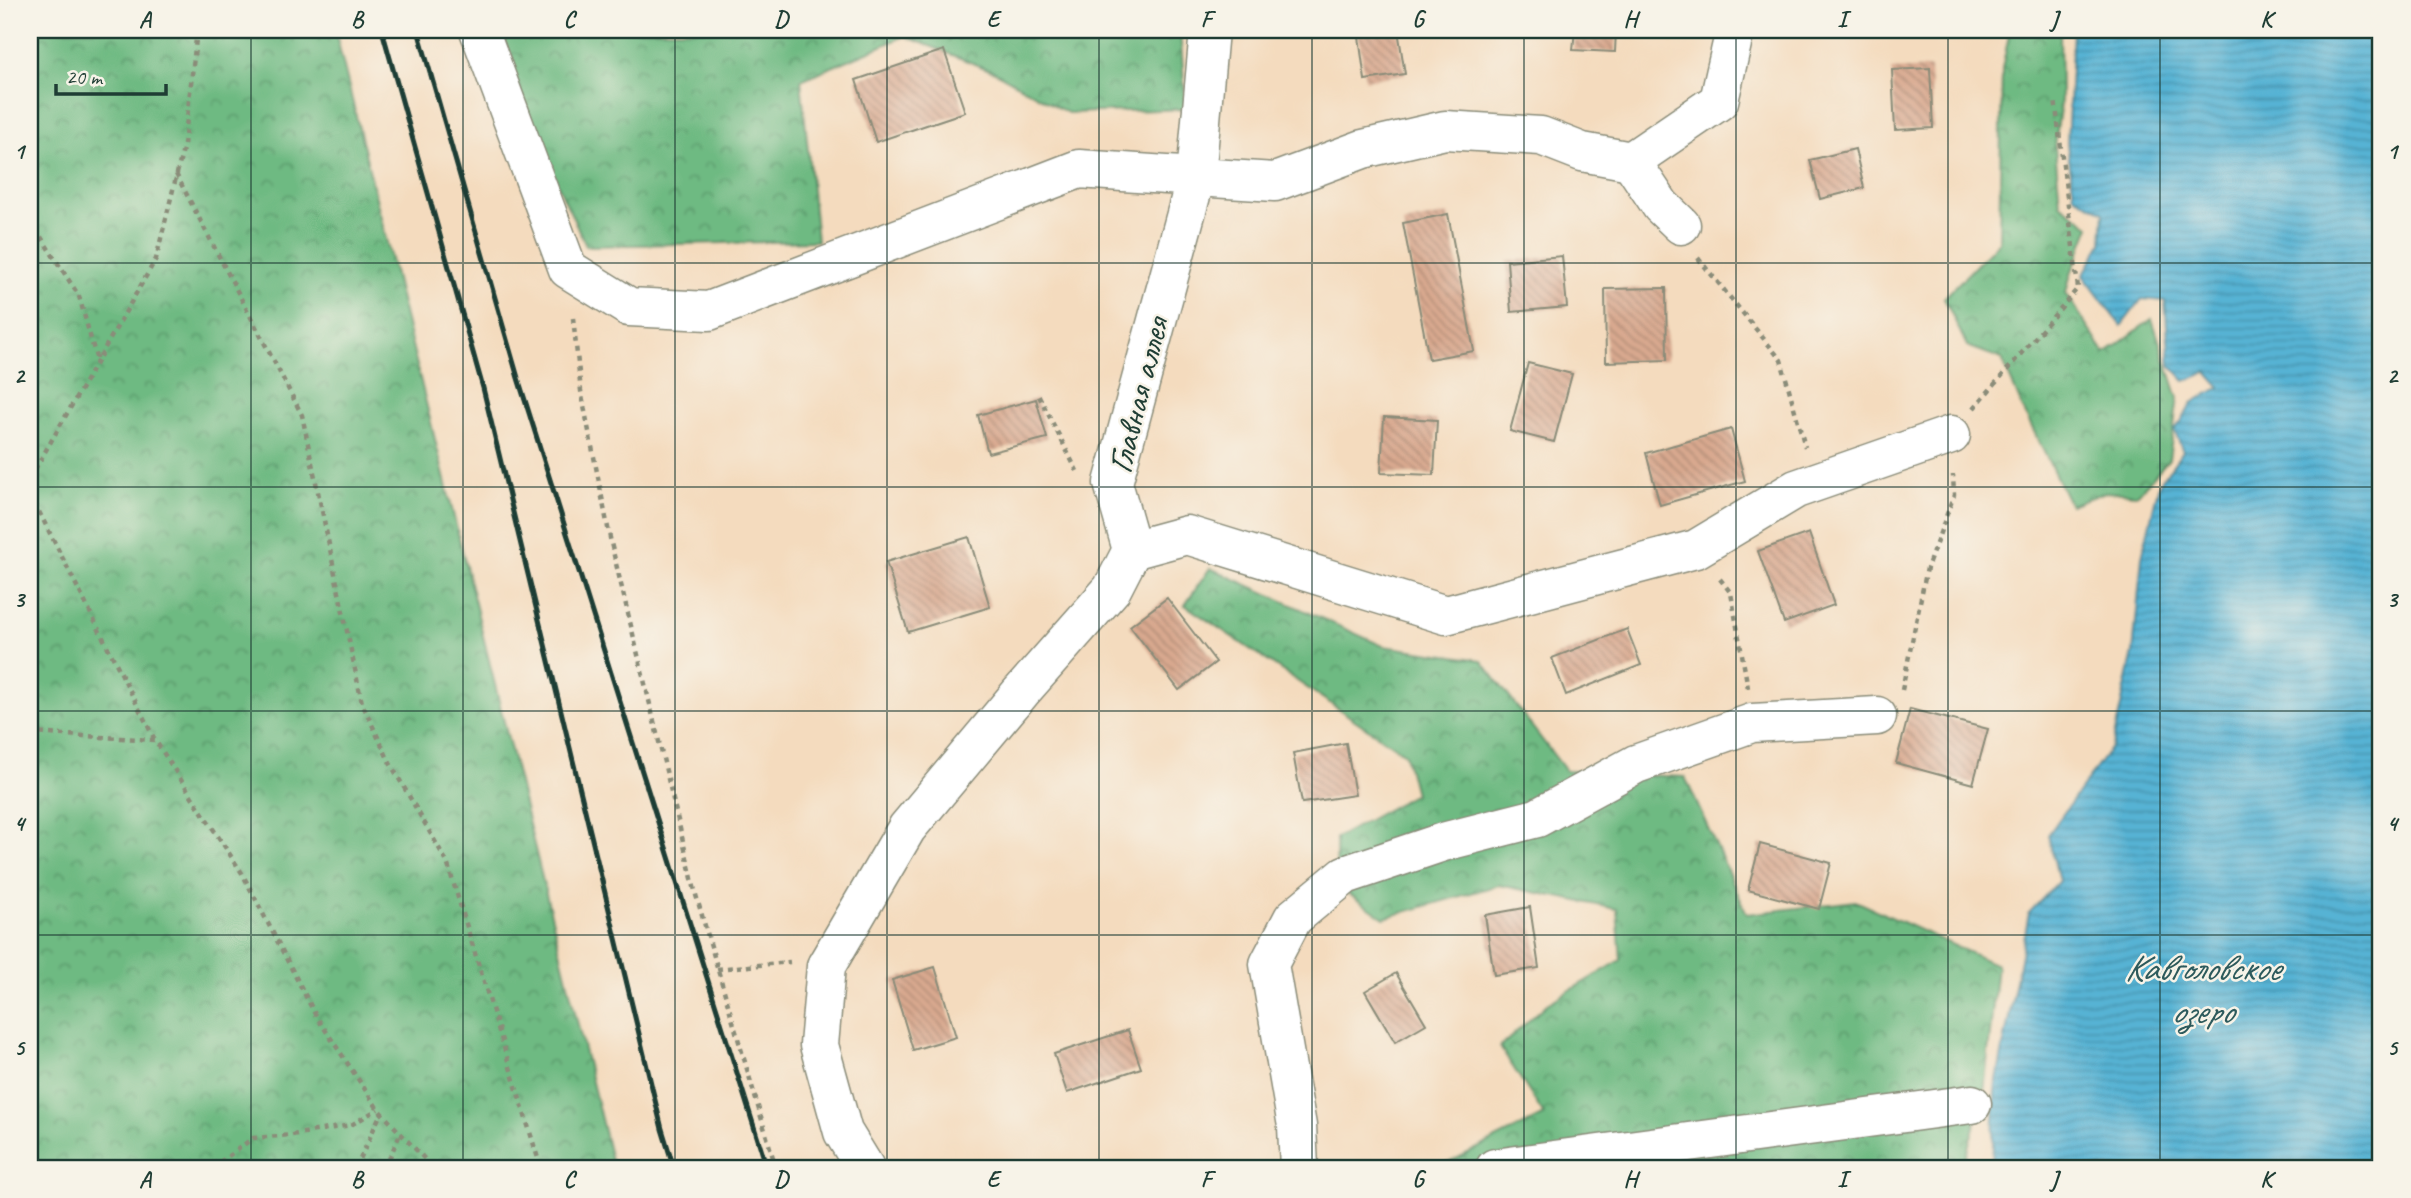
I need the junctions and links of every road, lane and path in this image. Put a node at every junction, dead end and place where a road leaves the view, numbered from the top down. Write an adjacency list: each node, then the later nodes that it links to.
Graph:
1 (197, 30): 7 (path)
2 (479, 30): 11 (street)
3 (1209, 30): 8 (street, Главная аллея)
4 (1735, 30): 6 (street)
5 (2055, 99): 14 (path)
6 (1631, 161): 8 (street); 10 (street)
7 (176, 174): 12 (path); 36 (path)
8 (1196, 177): 11 (street); 17 (street, Главная аллея)
9 (30, 220): 12 (path)
10 (1681, 225): 16 (path)
11 (568, 268): 26 (path)
12 (97, 361): 15 (path)
13 (1039, 396): 17 (path)
14 (1951, 435): 16 (street); 21 (path)
15 (30, 478)
16 (1815, 482): 19 (street)
17 (1112, 483): 20 (street, Главная аллея)
18 (30, 494): 24 (path)
19 (1696, 549): 20 (street); 22 (path)
20 (1132, 550): 25 (street)
21 (1877, 716): 22 (street)
22 (1752, 723): 39 (street)
23 (30, 733): 24 (path)
24 (155, 740): 28 (path)
25 (826, 966): 26 (path); 38 (street)
26 (717, 969): 37 (path)
27 (1972, 1104): 40 (street)
28 (380, 1111): 29 (path); 30 (path); 33 (path)
29 (400, 1134): 34 (path); 35 (path)
30 (219, 1162): 31 (path); 32 (path)
31 (195, 1168)
32 (212, 1168)
33 (356, 1168)
34 (385, 1168)
35 (433, 1168)
36 (541, 1168)
37 (776, 1168)
38 (865, 1168)
39 (1299, 1168)
40 (1496, 1168)

